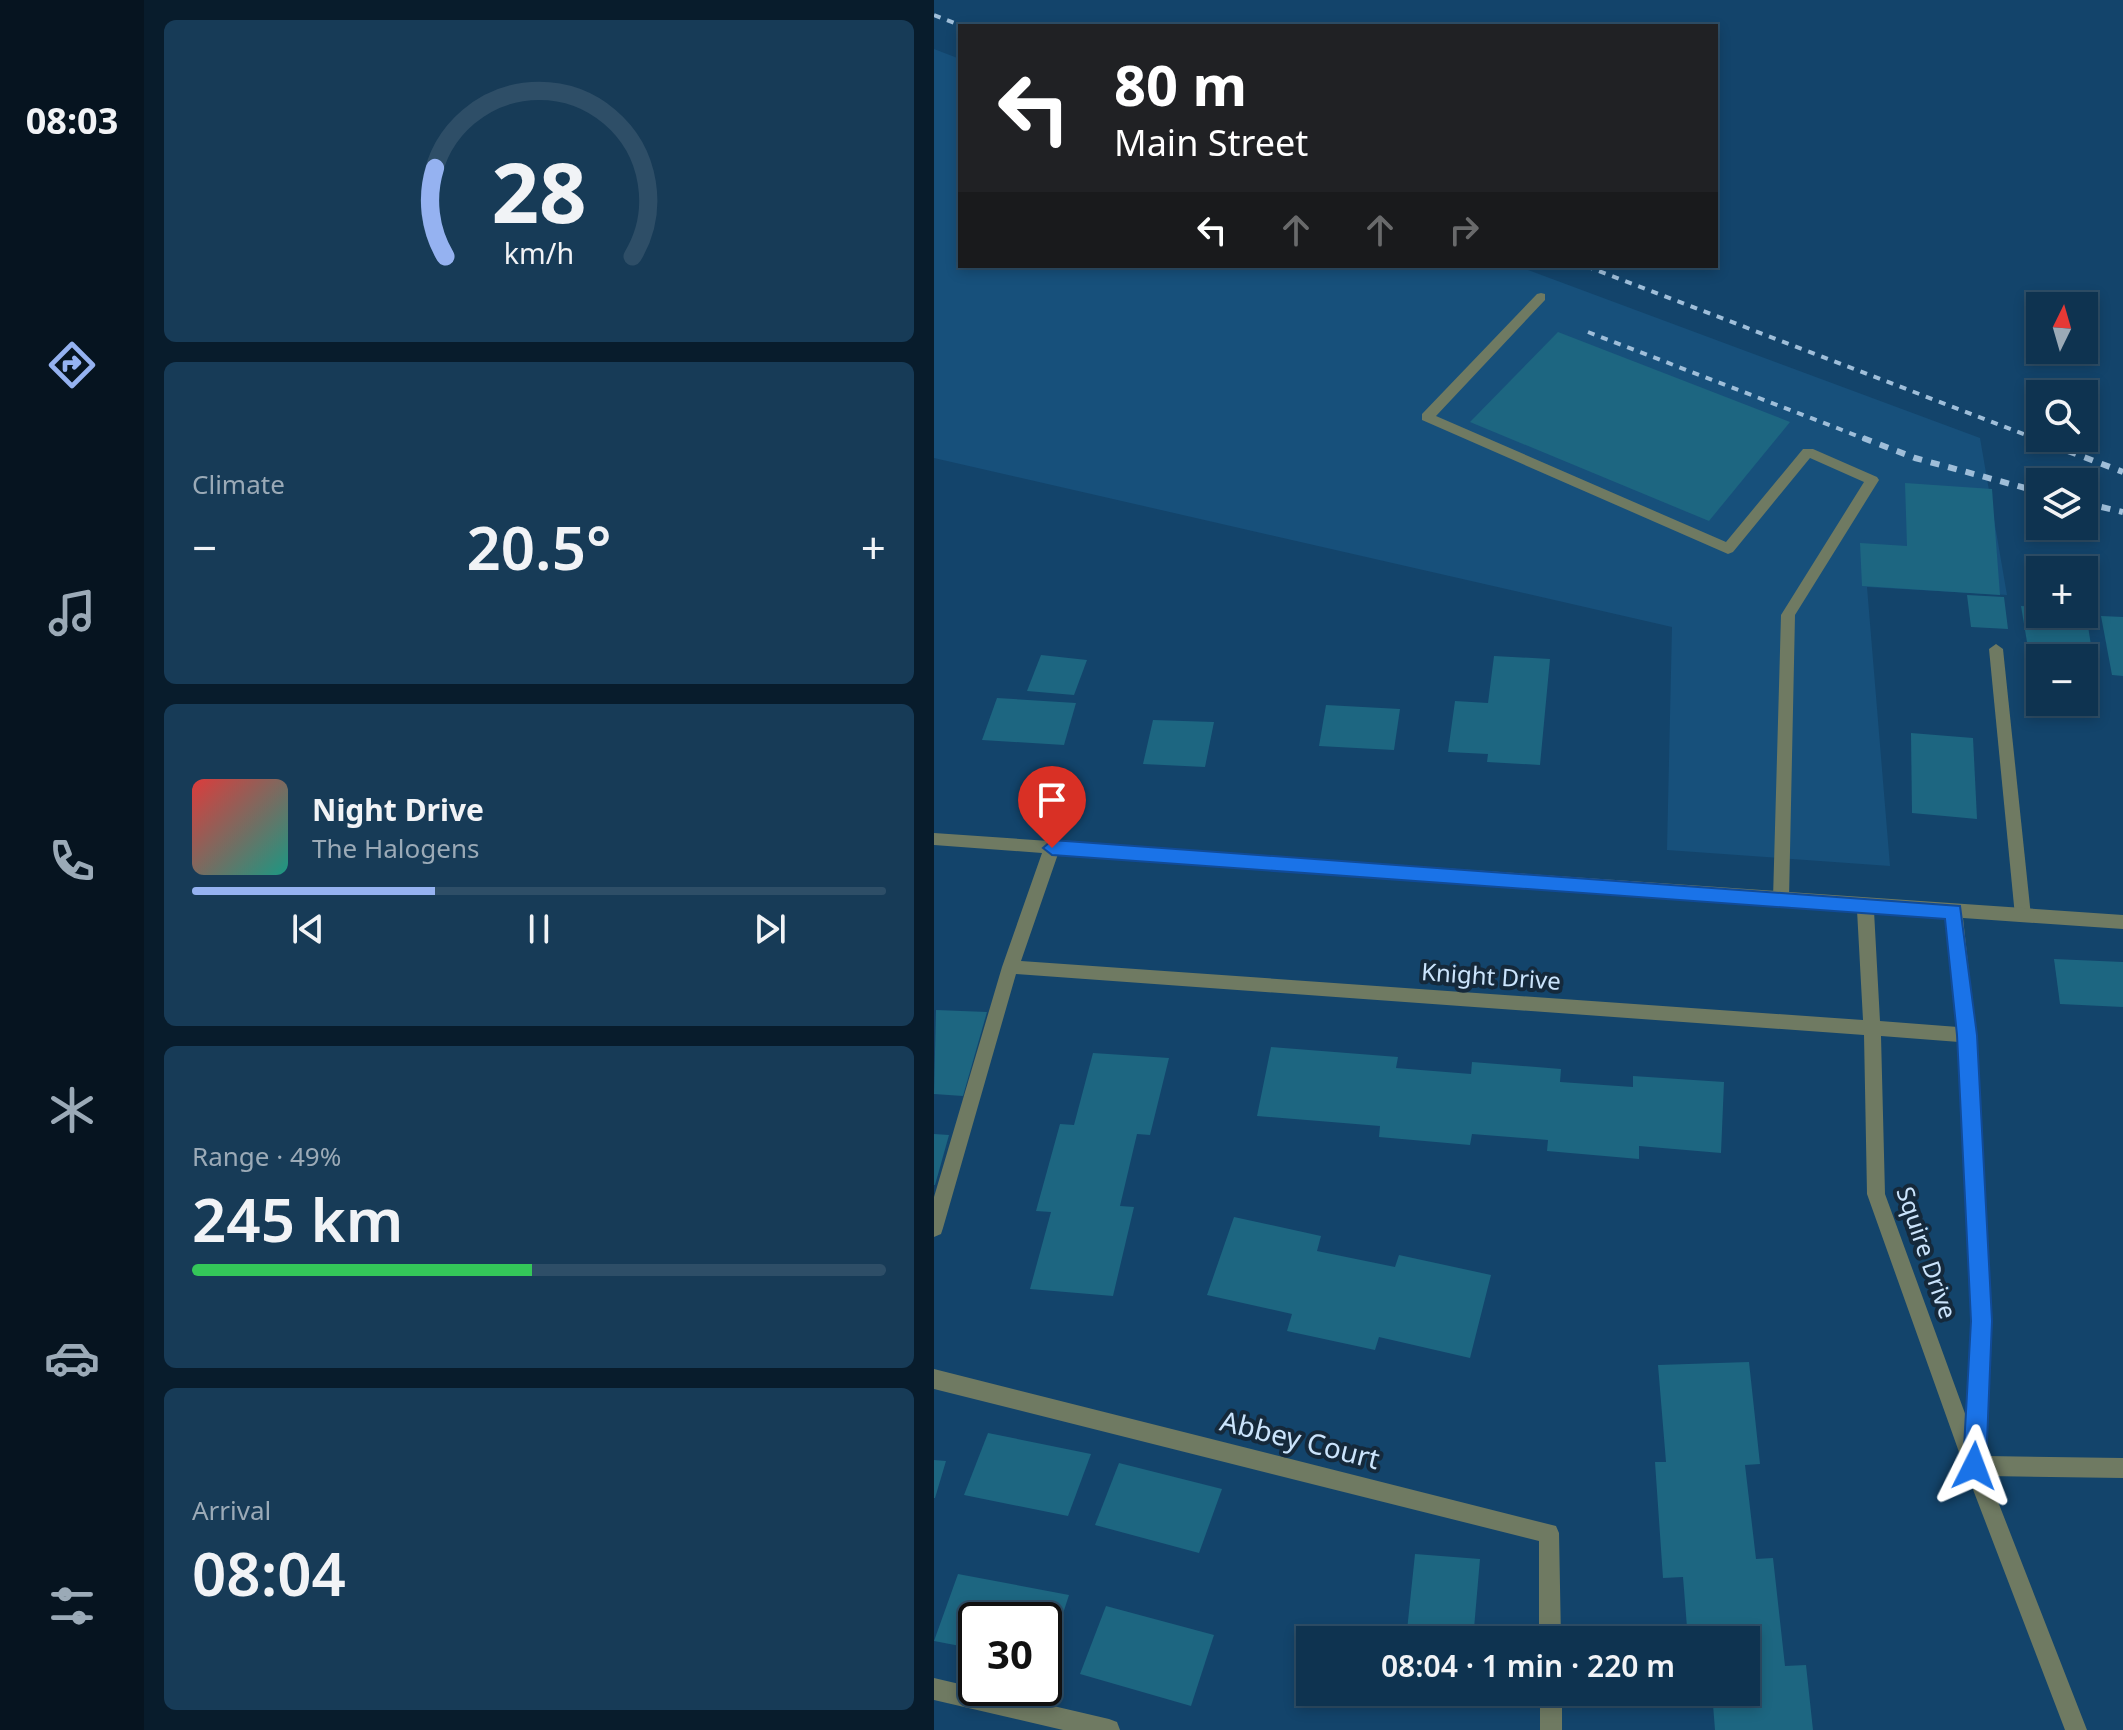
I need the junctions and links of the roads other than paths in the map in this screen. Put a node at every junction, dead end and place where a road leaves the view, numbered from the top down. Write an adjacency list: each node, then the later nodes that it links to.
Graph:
1 (1541, 297): 5 (street)
2 (1996, 649): 8 (street)
3 (934, 839): 4 (street)
4 (1052, 848): 5 (street); 10 (street)
5 (1781, 899): 6 (street)
6 (1865, 905): 7 (street); 11 (street, Squire Drive)
7 (1954, 912): 8 (street); 12 (street, Squire Drive)
8 (2023, 916): 9 (street)
9 (2123, 922)
10 (1010, 967): 11 (street, Knight Drive); 13 (street)
11 (1872, 1028): 12 (street, Knight Drive); 15 (street, Squire Drive)
12 (1967, 1035): 15 (street, Squire Drive)
13 (934, 1228)
14 (934, 1379): 17 (street, Abbey Court)
15 (1974, 1466): 16 (street); 22 (street, Squire Drive)
16 (2123, 1468)
17 (1550, 1626)
18 (934, 1689): 20 (street)
19 (1551, 1706): 21 (street)
20 (1109, 1730)
21 (1551, 1730)
22 (2076, 1730)

